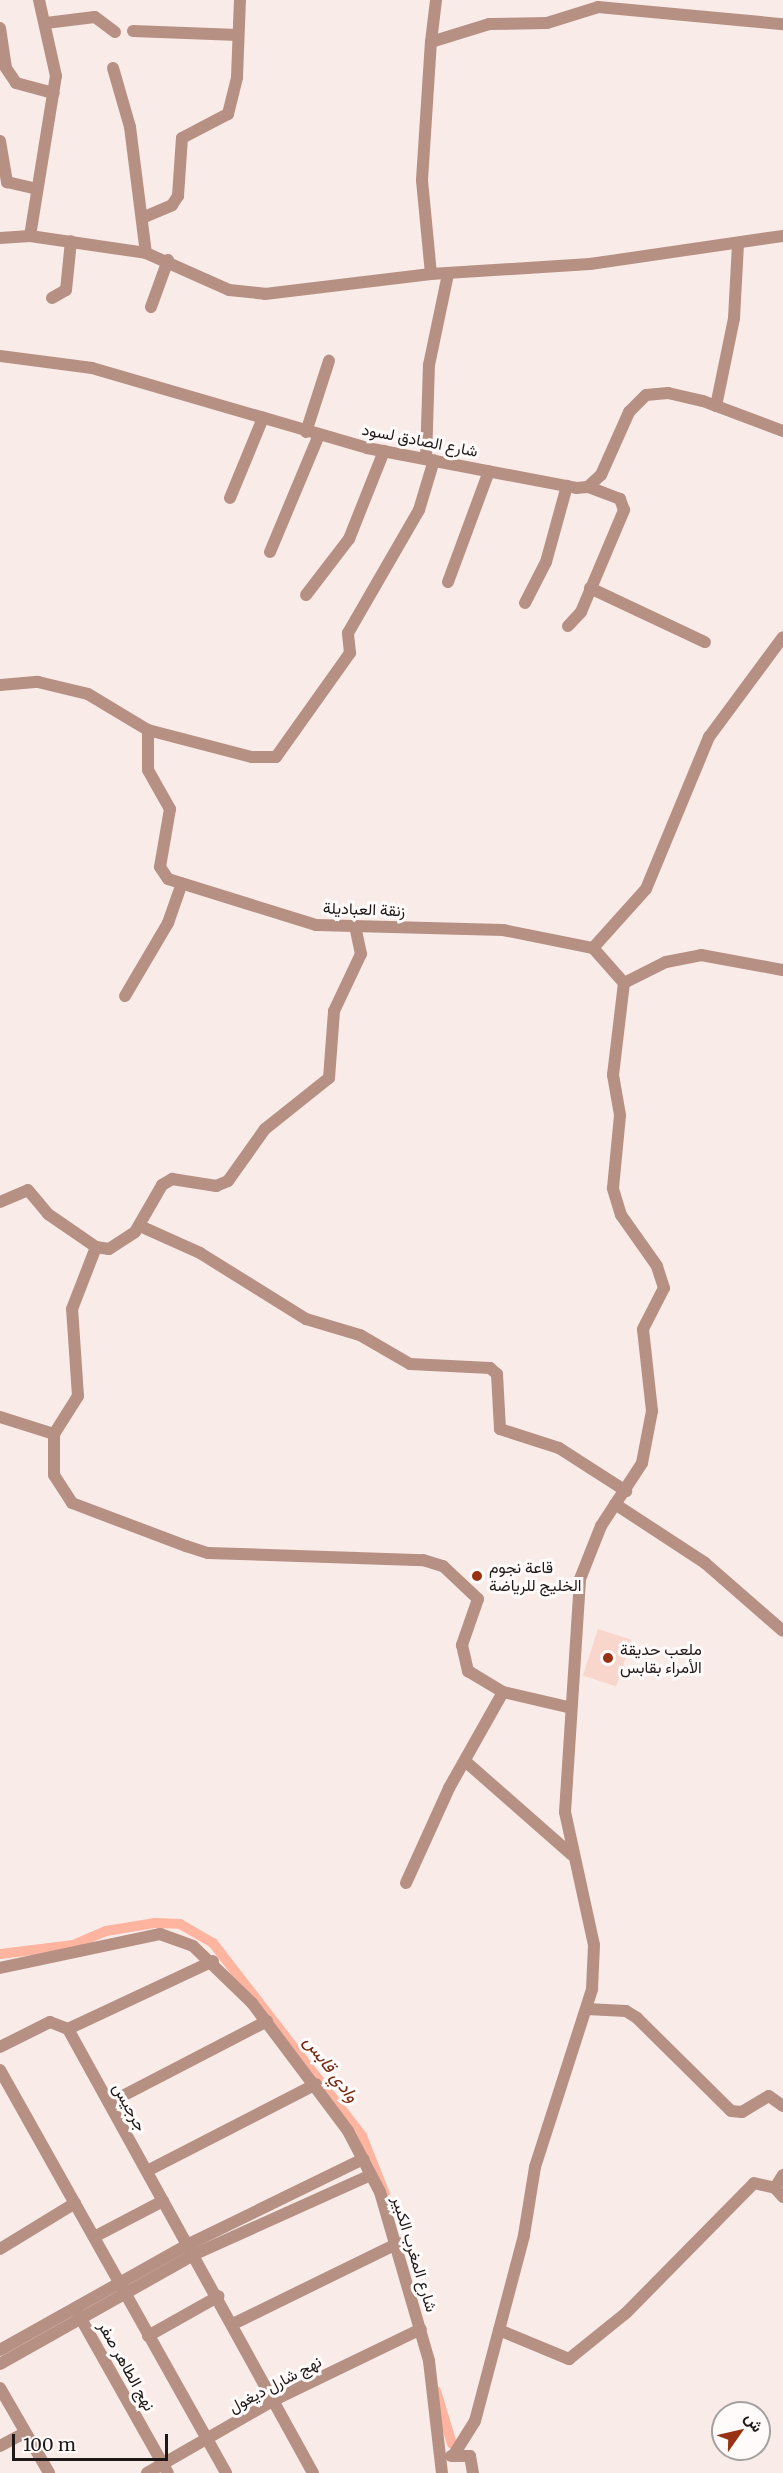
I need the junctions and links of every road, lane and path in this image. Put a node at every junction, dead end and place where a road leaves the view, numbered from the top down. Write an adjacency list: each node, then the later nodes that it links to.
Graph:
1 (39, 0): 4 (street)
2 (240, 0): 9 (street)
3 (436, 0): 10 (street)
4 (46, 23): 8 (street); 12 (street)
5 (783, 24): 10 (street)
6 (0, 28): 12 (street)
7 (133, 31): 9 (street)
8 (115, 32)
9 (238, 35): 15 (street)
10 (430, 42): 23 (street)
11 (113, 68): 15 (street)
12 (54, 93): 14 (street)
13 (0, 141): 14 (street)
14 (38, 189): 16 (street)
15 (142, 218): 21 (street)
16 (30, 236): 18 (street); 19 (street)
17 (783, 236): 20 (street)
18 (0, 238)
19 (71, 241): 21 (street); 25 (street)
20 (738, 244): 24 (street); 29 (street)
21 (146, 253): 22 (street)
22 (168, 260): 23 (street); 26 (street)
23 (431, 274): 24 (street)
24 (448, 274): 35 (street)
25 (52, 298)
26 (151, 307)
27 (0, 356): 30 (street, شارع الصادق لسود)
28 (329, 361): 32 (street)
29 (716, 406): 31 (street); 38 (street)
30 (263, 418): 32 (street, شارع الصادق لسود); 39 (street)
31 (783, 431)
32 (306, 432): 33 (street, شارع الصادق لسود)
33 (319, 435): 34 (street, شارع الصادق لسود); 40 (street)
34 (384, 451): 35 (street, شارع الصادق لسود); 43 (street)
35 (430, 460): 36 (street, شارع الصادق لسود); 49 (street)
36 (489, 471): 37 (street, شارع الصادق لسود); 41 (street)
37 (567, 486): 38 (street, شارع الصادق لسود); 44 (street)
38 (588, 487): 42 (street, شارع الصادق لسود)
39 (230, 498)
40 (270, 552)
41 (448, 582)
42 (590, 588): 45 (street, شارع الصادق لسود); 47 (street)
43 (306, 595)
44 (525, 603)
45 (568, 626)
46 (783, 637): 52 (street)
47 (705, 642)
48 (0, 685): 49 (street)
49 (148, 730): 50 (street, زنقة العباديلة)
50 (182, 883): 51 (street, زنقة العباديلة); 55 (street)
51 (355, 926): 52 (street, زنقة العباديلة); 57 (street)
52 (593, 948): 54 (street)
53 (783, 970): 54 (street)
54 (624, 983): 61 (street)
55 (125, 996)
56 (1, 1199): 58 (street)
57 (140, 1226): 58 (street); 61 (street)
58 (96, 1247): 60 (street)
59 (0, 1417): 60 (street)
60 (54, 1434): 64 (street)
61 (626, 1491): 62 (street)
62 (615, 1504): 63 (street); 65 (street)
63 (783, 1631)
64 (502, 1692): 65 (street); 66 (street)
65 (568, 1707): 67 (street)
66 (465, 1761): 67 (street); 68 (street)
67 (572, 1855): 71 (street)
68 (406, 1883)
69 (213, 1961): 70 (street, شارع المغرب الكبير); 72 (street, شارع المغرب الكبير); 73 (street)
70 (0, 1968)
71 (587, 2009): 78 (street); 95 (street)
72 (267, 2021): 76 (street, شارع المغرب الكبير); 77 (street)
73 (68, 2029): 74 (street); 77 (street, جرجيس)
74 (0, 2047)
75 (0, 2070): 85 (street)
76 (316, 2084): 79 (street, شارع المغرب الكبير); 80 (street)
77 (109, 2103): 80 (street, جرجيس)
78 (783, 2106)
79 (363, 2159): 81 (street, شارع المغرب الكبير); 89 (street)
80 (147, 2171): 84 (street, جرجيس)
81 (371, 2175): 87 (street, شارع المغرب الكبير); 89 (street)
82 (783, 2175): 83 (street)
83 (779, 2192): 95 (street)
84 (163, 2200): 86 (street); 89 (street, جرجيس)
85 (75, 2203): 86 (street); 88 (street)
86 (94, 2237): 90 (street)
87 (398, 2243): 93 (street); 94 (street, شارع المغرب الكبير)
88 (0, 2249)
89 (192, 2249): 90 (street); 91 (street, جرجيس)
90 (122, 2286): 92 (street); 96 (street)
91 (219, 2296): 93 (street, جرجيس); 96 (street)
92 (77, 2311): 97 (street); 98 (street); 105 (street, نهج الطاهر صفر)
93 (234, 2324): 100 (street, جرجيس)
94 (421, 2329): 100 (street, نهج شارل ديغول); 104 (street, شارع المغرب الكبير)
95 (499, 2330): 104 (street)
96 (148, 2336): 102 (street)
97 (0, 2350)
98 (0, 2364)
99 (0, 2388): 101 (street)
100 (274, 2400): 102 (street, نهج شارل ديغول); 109 (street, جرجيس)
101 (24, 2433): 103 (street); 106 (street)
102 (207, 2439): 105 (street, نهج شارل ديغول); 108 (street)
103 (0, 2446)
104 (448, 2457): 110 (street, شارع المغرب الكبير); 111 (street)
105 (166, 2469): 107 (street, نهج شارل ديغول)
106 (49, 2473)
107 (147, 2473)
108 (226, 2473)
109 (314, 2473)
110 (442, 2473)
111 (473, 2473)

